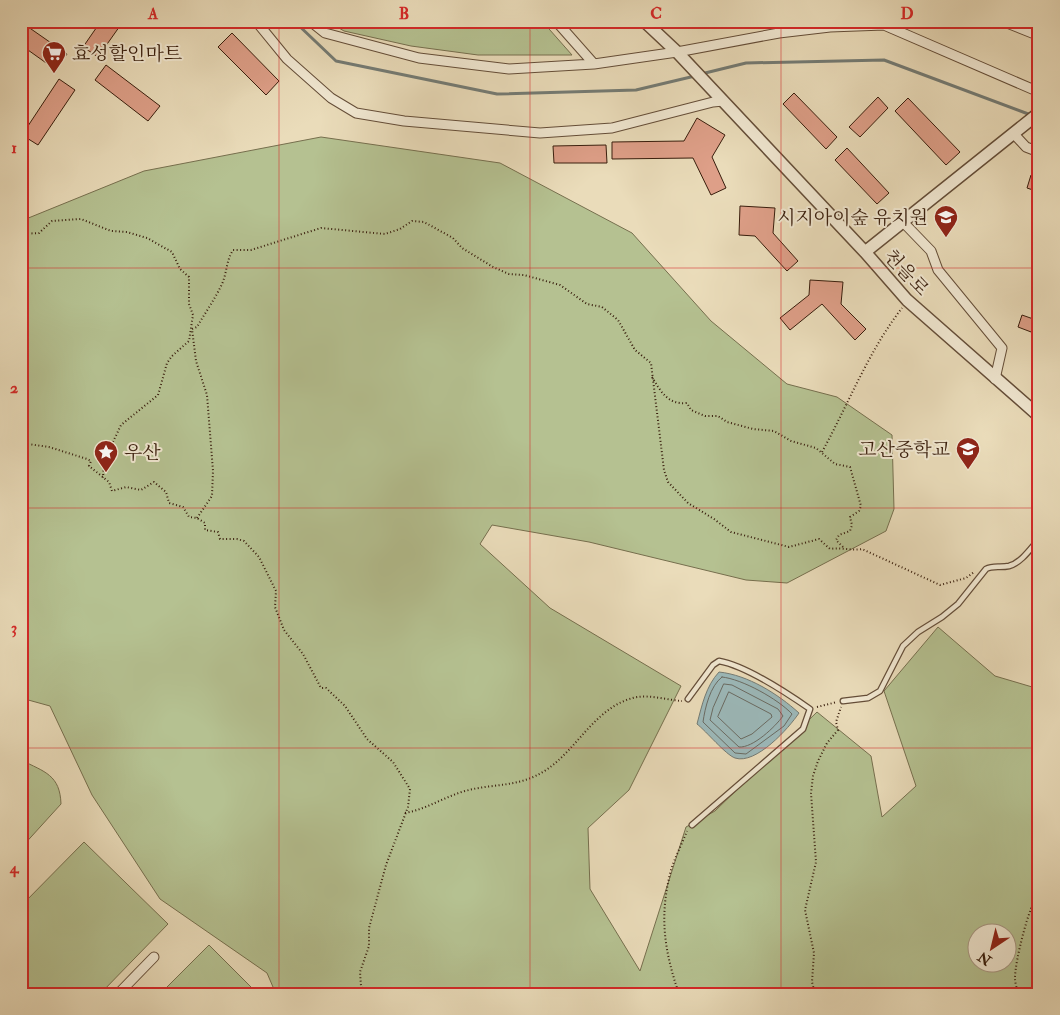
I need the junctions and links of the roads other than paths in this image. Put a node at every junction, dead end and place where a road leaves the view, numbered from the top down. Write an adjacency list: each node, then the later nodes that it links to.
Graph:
1 (256, 21): 11 (street)
2 (310, 21): 9 (street)
3 (556, 21): 9 (street)
4 (644, 21): 8 (street)
5 (1002, 21): 7 (street)
6 (884, 23): 8 (street); 10 (street)
7 (1039, 34)
8 (677, 52): 9 (street); 11 (street, 천을로)
9 (594, 64)
10 (1039, 92)
11 (719, 98): 16 (street, 천을로)
12 (1039, 113): 13 (street)
13 (1013, 133): 14 (street); 15 (street)
14 (1039, 152)
15 (902, 221): 16 (street); 17 (street, 천을로)
16 (865, 252): 17 (street, 천을로)
17 (995, 379): 18 (street, 천을로)
18 (1039, 416)
19 (1039, 539): 21 (lane)
20 (688, 700): 22 (lane)
21 (843, 701)
22 (692, 825)
23 (154, 957): 24 (street)
24 (118, 994)

